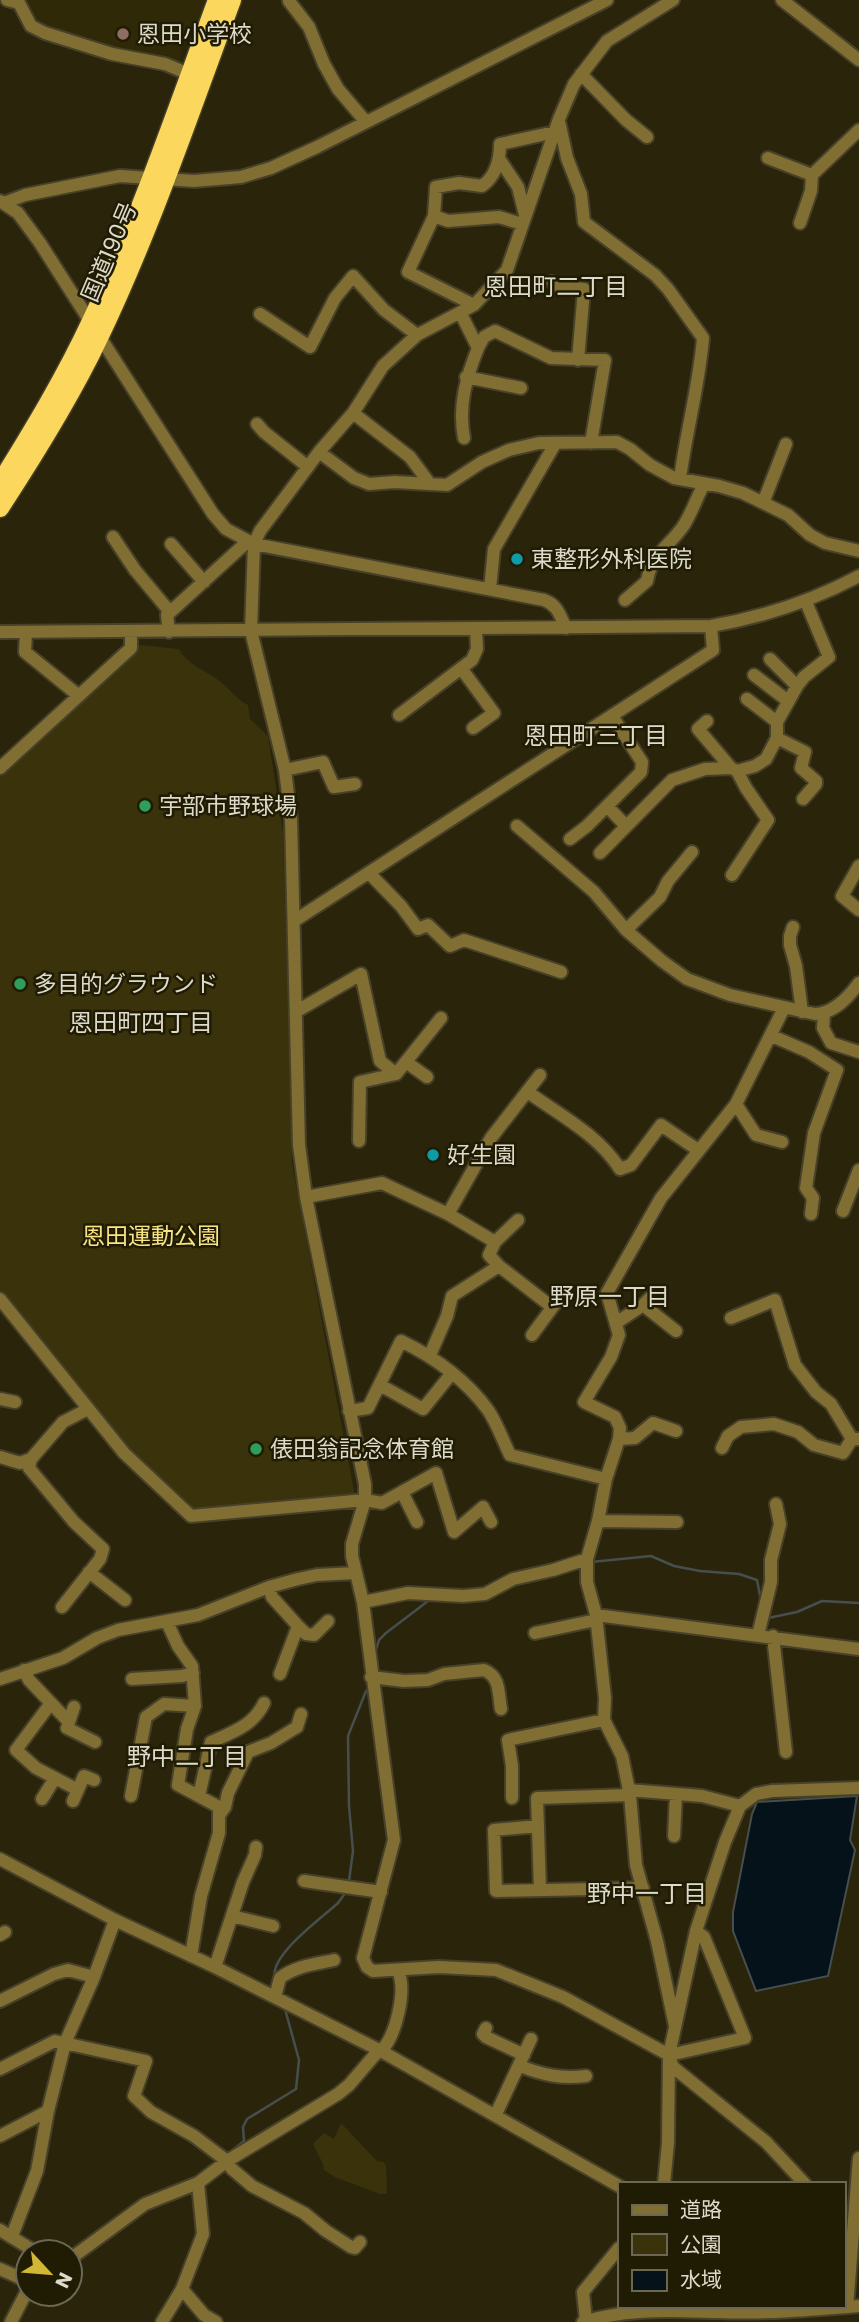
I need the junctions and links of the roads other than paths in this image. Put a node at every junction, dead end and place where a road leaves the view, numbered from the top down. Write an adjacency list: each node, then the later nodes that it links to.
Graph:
1 (7, 0): 9 (street)
2 (218, 0): 9 (highway, 国道190号)
3 (232, 0): 19 (highway, 国道190号)
4 (607, 0): 12 (street)
5 (673, 0): 10 (street)
6 (782, 0): 8 (street)
7 (289, 1): 12 (street)
8 (859, 60)
9 (190, 74): 19 (highway, 国道190号)
10 (581, 74): 11 (street); 15 (street)
11 (559, 119): 14 (street); 42 (street)
12 (366, 122): 19 (street)
13 (859, 130): 18 (street)
14 (555, 132): 17 (street); 22 (street)
15 (647, 137)
16 (768, 158): 18 (street)
17 (500, 160): 21 (street); 22 (street)
18 (812, 175): 23 (street)
19 (159, 178): 20 (street); 28 (highway, 国道190号)
20 (2, 202): 28 (street)
21 (434, 216): 22 (street); 25 (street)
22 (524, 219): 25 (street)
23 (800, 223)
24 (552, 282): 31 (street)
25 (474, 305): 26 (street)
26 (460, 312): 29 (street); 30 (street)
27 (260, 314): 29 (street)
28 (95, 330): 43 (highway, 国道190号); 47 (highway, 国道190号); 49 (street)
29 (417, 335): 34 (street)
30 (478, 348): 31 (street); 32 (street)
31 (578, 360): 37 (street)
32 (466, 377): 33 (street); 36 (street)
33 (521, 388)
34 (353, 413): 40 (street); 44 (street)
35 (257, 424): 41 (street)
36 (464, 438)
37 (591, 443): 38 (street); 42 (street)
38 (555, 444): 44 (street); 54 (street)
39 (786, 444): 46 (street)
40 (319, 452): 41 (street); 44 (street)
41 (308, 467): 49 (street)
42 (680, 479): 45 (street)
43 (0, 483)
44 (430, 484)
45 (704, 484): 46 (street); 55 (street)
46 (763, 503): 51 (street)
47 (0, 508)
48 (113, 537): 57 (street)
49 (251, 543): 53 (street); 54 (street); 65 (street)
50 (171, 544): 53 (street)
51 (859, 551)
52 (859, 576): 56 (street)
53 (204, 582): 57 (street)
54 (490, 589): 59 (street)
55 (625, 600)
56 (806, 602): 58 (street); 69 (street)
57 (170, 612): 64 (street)
58 (711, 626): 59 (street); 74 (street)
59 (566, 628): 60 (street)
60 (476, 629): 65 (street); 67 (street)
61 (0, 632): 62 (street)
62 (26, 632): 63 (street); 70 (street)
63 (131, 632): 64 (street); 70 (street)
64 (169, 632): 65 (street)
65 (251, 632): 80 (street)
66 (770, 659): 69 (street)
67 (461, 668): 73 (street); 77 (street)
68 (754, 676): 72 (street)
69 (797, 686): 72 (street)
70 (79, 696): 79 (street)
71 (747, 699): 76 (street)
72 (788, 701): 76 (street)
73 (399, 715)
74 (612, 716): 84 (street); 91 (street)
75 (707, 721): 81 (street)
76 (777, 722): 78 (street)
77 (473, 729)
78 (777, 738): 81 (street); 83 (street)
79 (0, 768)
80 (285, 770): 82 (street); 94 (street)
81 (734, 770): 86 (street); 92 (street)
82 (355, 784)
83 (803, 799)
84 (607, 806): 86 (street); 87 (street)
85 (517, 826): 96 (street)
86 (626, 826): 89 (street)
87 (570, 839)
88 (692, 852): 96 (street)
89 (600, 853)
90 (859, 866): 93 (street)
91 (369, 873): 94 (street); 97 (street)
92 (732, 875)
93 (859, 911)
94 (294, 921): 100 (street)
95 (793, 927): 101 (street)
96 (626, 930): 99 (street)
97 (561, 972)
98 (859, 983): 102 (street)
99 (784, 1008): 101 (street); 104 (street)
100 (296, 1011): 107 (street); 116 (street)
101 (802, 1012): 102 (street)
102 (824, 1014): 105 (street)
103 (440, 1018): 106 (street)
104 (772, 1036): 111 (street); 119 (street)
105 (859, 1052)
106 (407, 1062): 107 (street); 109 (street)
107 (396, 1074): 112 (street)
108 (540, 1075): 118 (street)
109 (427, 1077)
110 (532, 1095): 114 (street)
111 (736, 1104): 113 (street); 114 (street)
112 (359, 1141)
113 (782, 1142)
114 (698, 1150): 128 (street)
115 (859, 1170): 117 (street)
116 (306, 1197): 118 (street); 137 (street)
117 (843, 1211)
118 (447, 1214): 121 (street)
119 (811, 1214)
120 (518, 1220): 121 (street)
121 (495, 1242): 122 (street)
122 (499, 1266): 130 (street); 131 (street)
123 (653, 1295): 125 (street)
124 (0, 1299): 126 (street)
125 (643, 1305): 128 (street); 129 (street)
126 (5, 1316): 136 (street)
127 (731, 1318): 140 (street)
128 (616, 1323): 139 (street)
129 (676, 1331)
130 (532, 1335)
131 (430, 1355): 132 (street); 133 (street)
132 (452, 1373): 133 (street); 144 (street)
133 (380, 1385): 137 (street)
134 (0, 1399): 135 (street)
135 (15, 1402)
136 (88, 1409): 143 (street); 146 (street)
137 (349, 1411): 146 (street)
138 (676, 1431): 139 (street)
139 (620, 1438): 144 (street)
140 (856, 1439): 141 (street)
141 (722, 1448)
142 (0, 1457): 143 (street)
143 (31, 1459): 153 (street)
144 (606, 1479): 148 (street)
145 (402, 1492): 146 (street); 149 (street); 150 (street)
146 (365, 1500): 154 (street)
147 (776, 1504): 164 (street)
148 (598, 1521): 151 (street); 152 (street)
149 (417, 1522)
150 (491, 1522)
151 (677, 1522)
152 (587, 1559): 157 (street); 159 (street)
153 (89, 1572): 156 (street); 158 (street)
154 (355, 1573): 155 (street); 157 (street)
155 (270, 1587): 161 (street); 162 (street)
156 (125, 1600)
157 (363, 1602): 170 (street)
158 (62, 1607)
159 (596, 1617): 163 (street); 164 (street); 179 (street)
160 (328, 1621): 162 (street)
161 (167, 1622): 167 (street); 168 (street)
162 (299, 1626): 169 (street)
163 (535, 1633)
164 (758, 1635): 165 (street)
165 (773, 1636): 166 (street); 182 (street)
166 (859, 1649)
167 (24, 1670): 171 (street); 173 (street)
168 (193, 1673): 172 (street); 175 (street)
169 (280, 1674)
170 (371, 1677): 177 (street); 201 (street)
171 (0, 1679)
172 (132, 1679)
173 (51, 1703): 180 (street); 183 (street)
174 (264, 1703): 189 (street)
175 (195, 1706): 188 (street); 189 (street)
176 (74, 1707): 180 (street)
177 (501, 1709)
178 (300, 1714): 193 (street)
179 (604, 1720): 186 (street); 190 (street)
180 (68, 1721): 181 (street)
181 (95, 1742)
182 (786, 1752)
183 (55, 1778): 184 (street); 191 (street)
184 (94, 1780)
185 (859, 1788): 192 (street)
186 (629, 1792): 187 (street); 194 (street); 199 (street)
187 (676, 1794): 192 (street); 195 (street)
188 (131, 1796)
189 (199, 1796): 193 (street)
190 (512, 1798)
191 (42, 1799)
192 (740, 1806): 205 (street)
193 (220, 1814): 206 (street)
194 (538, 1826): 200 (street); 200 (street)
195 (674, 1836)
196 (259, 1853): 202 (street)
197 (0, 1859): 203 (street)
198 (308, 1885): 201 (street)
199 (643, 1888): 200 (street); 213 (street)
200 (540, 1889)
201 (381, 1892): 209 (street)
202 (232, 1916): 204 (street); 208 (street)
203 (115, 1920): 206 (street); 210 (street)
204 (273, 1926)
205 (696, 1931): 213 (street); 218 (street)
206 (191, 1956): 208 (street)
207 (334, 1960): 211 (street)
208 (215, 1967): 211 (street)
209 (398, 1971): 217 (street); 218 (street)
210 (94, 1978): 212 (street); 216 (street)
211 (275, 1997): 217 (street)
212 (0, 2001)
213 (675, 2026): 218 (street)
214 (481, 2034): 219 (street)
215 (531, 2039): 219 (street)
216 (65, 2043): 220 (street); 222 (street); 226 (street)
217 (380, 2050): 223 (street); 226 (street)
218 (669, 2055): 227 (street); 228 (street)
219 (522, 2061): 221 (street); 223 (street)
220 (0, 2068)
221 (586, 2076)
222 (48, 2111): 224 (street); 232 (street)
223 (496, 2114): 230 (street)
224 (0, 2136)
225 (859, 2158): 233 (street)
226 (227, 2161): 229 (street); 234 (street)
227 (664, 2182)
228 (803, 2182)
229 (198, 2183): 235 (street); 237 (street)
230 (618, 2185)
231 (845, 2226): 233 (street)
232 (6, 2233)
233 (853, 2234): 238 (street)
234 (360, 2242)
235 (84, 2249)
236 (618, 2249): 246 (street)
237 (182, 2289): 244 (street); 245 (street)
238 (850, 2306): 240 (street)
239 (806, 2308): 241 (street)
240 (859, 2316)
241 (618, 2318): 246 (street)
242 (0, 2320): 243 (street)
243 (8, 2322)
244 (162, 2322)
245 (216, 2322)
246 (584, 2322)

